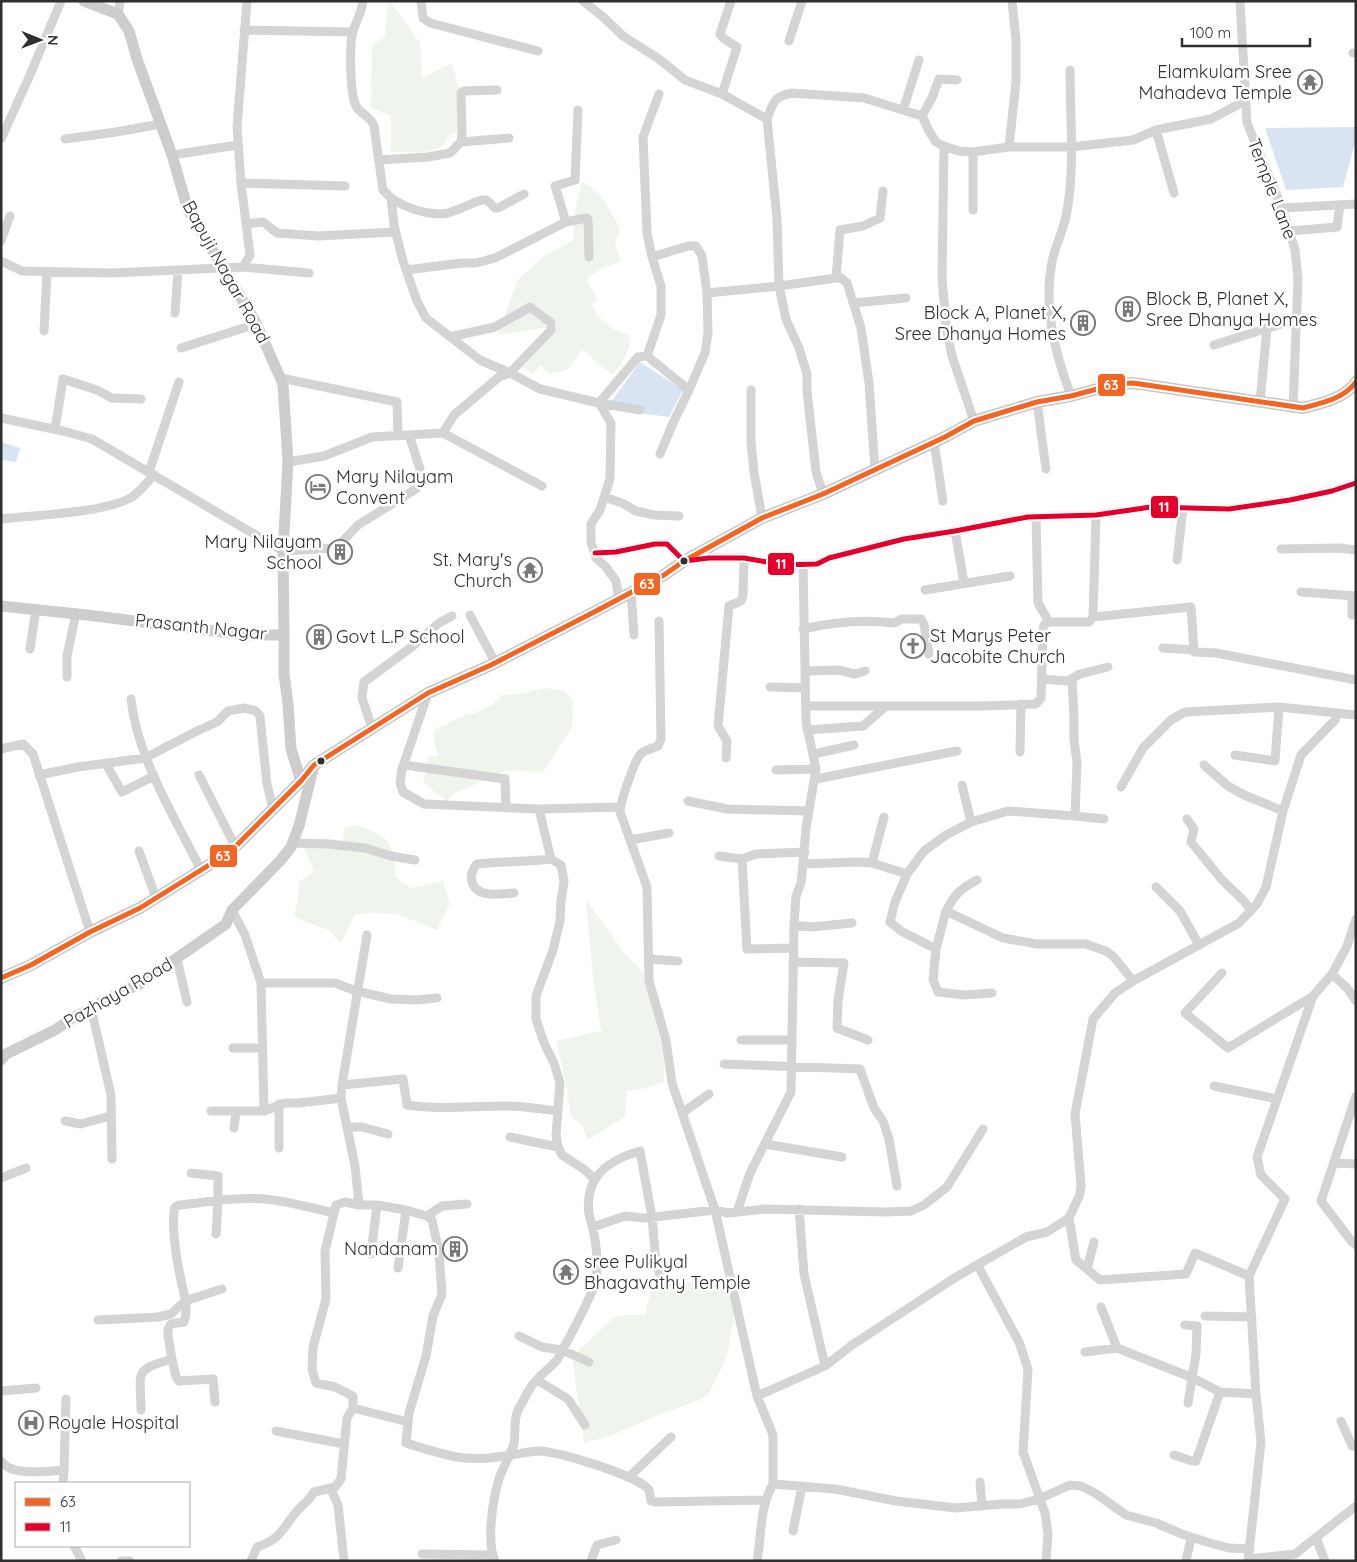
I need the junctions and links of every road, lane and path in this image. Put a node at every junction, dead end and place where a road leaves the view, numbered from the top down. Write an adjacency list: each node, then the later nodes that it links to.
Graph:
1 (61, 1): 31 (street)
2 (84, 1): 12 (street)
3 (120, 1): 12 (street)
4 (247, 1): 13 (street)
5 (363, 1): 14 (street)
6 (420, 1): 16 (street)
7 (583, 1): 22 (street)
8 (731, 1): 22 (street)
9 (802, 1): 15 (street)
10 (1012, 1): 36 (street)
11 (1240, 1): 23 (street, Temple Lane)
12 (118, 14): 28 (street, Bapuji Nagar Road)
13 (244, 30): 14 (street); 34 (street)
14 (352, 32): 40 (street)
15 (789, 41)
16 (538, 51)
17 (919, 60): 25 (street)
18 (1070, 70): 37 (street)
19 (957, 80): 26 (street)
20 (497, 90): 33 (street)
21 (659, 94): 58 (street)
22 (722, 94): 27 (street)
23 (1245, 101): 29 (street); 49 (street, Temple Lane)
24 (578, 110): 52 (street)
25 (903, 110): 26 (street); 27 (street)
26 (922, 116): 35 (street)
27 (767, 119): 67 (street)
28 (161, 124): 32 (street); 39 (street, Bapuji Nagar Road)
29 (1156, 130): 37 (street); 44 (street)
30 (509, 138): 33 (street)
31 (1, 139)
32 (65, 139)
33 (461, 142): 40 (street)
34 (238, 145): 39 (street); 41 (street)
35 (944, 146): 38 (street); 94 (street)
36 (1009, 147): 37 (street); 38 (street)
37 (1071, 147): 86 (street)
38 (973, 152): 50 (street)
39 (172, 155): 61 (street, Bapuji Nagar Road)
40 (379, 160): 46 (street)
41 (241, 183): 42 (street); 53 (street)
42 (345, 186)
43 (883, 191): 66 (street)
44 (1174, 193)
45 (524, 194): 46 (street)
46 (390, 198): 55 (street)
47 (1356, 204): 48 (street)
48 (1340, 205): 49 (street); 54 (street)
49 (1282, 208): 54 (street, Temple Lane)
50 (973, 210)
51 (10, 216): 56 (street)
52 (566, 222): 57 (street); 62 (street)
53 (246, 224): 55 (street); 60 (street)
54 (1290, 231): 72 (street, Temple Lane)
55 (395, 232): 62 (street)
56 (1, 241)
57 (589, 257)
58 (652, 257): 68 (street); 79 (street)
59 (1, 261): 64 (street)
60 (243, 268): 61 (street); 65 (street)
61 (223, 269): 63 (street); 73 (street, Bapuji Nagar Road)
62 (406, 270): 76 (street)
63 (178, 271): 64 (street); 71 (street)
64 (46, 272): 75 (street)
65 (309, 272)
66 (836, 278): 67 (street); 70 (street)
67 (779, 286): 68 (street); 107 (street)
68 (707, 293): 84 (street)
69 (906, 298): 70 (street)
70 (853, 303): 103 (street)
71 (175, 313)
72 (1297, 319): 74 (street); 91 (street, Temple Lane)
73 (256, 324): 78 (street); 81 (street, Bapuji Nagar Road)
74 (1268, 328): 77 (street); 89 (street)
75 (44, 331)
76 (450, 337): 80 (street); 80 (street)
77 (1214, 344)
78 (181, 348)
79 (646, 356): 84 (street); 90 (street)
80 (510, 373): 90 (street); 96 (street)
81 (281, 378): 98 (street); 101 (street, Bapuji Nagar Road)
82 (180, 382): 104 (street)
83 (1356, 382): 91 (main road)
84 (689, 390): 100 (street)
85 (751, 390): 114 (street)
86 (1072, 396): 88 (main road); 89 (main road)
87 (141, 399): 95 (street)
88 (1037, 402): 94 (main road); 102 (street)
89 (1260, 402): 91 (main road)
90 (599, 404): 92 (street); 108 (street)
91 (1293, 407)
92 (640, 410)
93 (1, 418): 95 (street)
94 (974, 421): 99 (main road)
95 (55, 429): 104 (street)
96 (443, 434): 97 (street); 106 (street)
97 (409, 435): 98 (street); 119 (street)
98 (398, 436): 101 (street)
99 (934, 442): 103 (main road); 109 (street)
100 (660, 454)
101 (288, 462): 119 (street, Bapuji Nagar Road)
102 (1046, 469)
103 (875, 470): 107 (main road)
104 (152, 474): 115 (street); 119 (street)
105 (1356, 483): 110 (street)
106 (542, 486)
107 (823, 494): 114 (main road)
108 (604, 497): 112 (street); 120 (street)
109 (943, 501)
110 (1183, 508): 111 (street); 122 (street)
111 (1096, 515): 113 (street); 138 (street)
112 (679, 516)
113 (1036, 517): 116 (street); 140 (street)
114 (762, 518): 123 (main road)
115 (1, 519)
116 (956, 531): 124 (street); 126 (street)
117 (1281, 549): 118 (street)
118 (1356, 550)
119 (283, 551): 142 (street, Bapuji Nagar Road)
120 (595, 553): 123 (street); 131 (street)
121 (744, 558): 123 (street); 124 (street); 175 (street)
122 (1177, 560)
123 (684, 561): 128 (main road)
124 (803, 564): 141 (street)
125 (1010, 576): 126 (street)
126 (964, 584): 127 (street)
127 (925, 590)
128 (631, 592): 131 (main road); 143 (street)
129 (1301, 592): 130 (street)
130 (1354, 596): 136 (street)
131 (619, 598): 148 (main road)
132 (1, 606): 133 (street, Prasanth Nagar)
133 (36, 609): 134 (street, Prasanth Nagar); 145 (street)
134 (76, 613): 142 (street, Prasanth Nagar); 152 (street)
135 (470, 615): 148 (street)
136 (1352, 615)
137 (452, 616): 166 (street)
138 (1093, 617): 140 (street); 146 (street)
139 (659, 621): 190 (street)
140 (1049, 622): 153 (street)
141 (803, 629): 147 (street); 151 (street)
142 (284, 634): 186 (street, Prasanth Nagar)
143 (634, 635)
144 (1163, 648): 146 (street)
145 (30, 649)
146 (1194, 650): 155 (street)
147 (929, 654)
148 (495, 662): 158 (main road)
149 (1108, 667): 154 (street)
150 (865, 670): 151 (street)
151 (805, 671): 157 (street)
152 (67, 677)
153 (1042, 678): 154 (street); 160 (street)
154 (1072, 679): 196 (street)
155 (1356, 680)
156 (770, 687): 157 (street)
157 (805, 688): 161 (street)
158 (428, 693): 166 (main road); 178 (street)
159 (131, 699): 174 (street)
160 (1021, 704): 162 (street); 171 (street)
161 (806, 706): 162 (street); 167 (street)
162 (886, 706): 167 (street)
163 (1278, 707): 164 (street); 173 (street); 188 (street)
164 (1337, 713): 165 (street); 195 (street)
165 (1356, 715)
166 (372, 728): 177 (main road)
167 (807, 730): 172 (street)
168 (854, 745): 172 (street)
169 (1, 749): 182 (street)
170 (956, 751): 185 (street)
171 (1020, 752)
172 (814, 754): 180 (street)
173 (1235, 756)
174 (145, 758): 176 (street); 183 (street); 192 (street)
175 (726, 758)
176 (106, 764): 182 (street); 183 (street)
177 (314, 765): 186 (main road); 203 (street, Pazhaya Road)
178 (404, 765): 191 (street); 191 (street)
179 (1204, 765): 195 (street)
180 (816, 769): 181 (street); 185 (street)
181 (776, 770)
182 (39, 775): 225 (street)
183 (154, 776): 213 (street)
184 (200, 776): 204 (street)
185 (816, 779): 194 (street)
186 (301, 781): 192 (main road)
187 (962, 785): 200 (street)
188 (1121, 786)
189 (688, 802): 194 (street)
190 (620, 807): 193 (street); 202 (street)
191 (506, 808): 193 (street)
192 (273, 809): 204 (main road)
193 (539, 809): 208 (street)
194 (809, 811): 206 (street)
195 (1282, 811): 221 (street)
196 (1075, 816): 198 (street); 200 (street)
197 (884, 818): 211 (street)
198 (1104, 819)
199 (1188, 819): 221 (street)
200 (971, 822): 214 (street)
201 (669, 833): 202 (street)
202 (630, 840): 231 (street)
203 (293, 843): 210 (street); 219 (street, Pazhaya Road)
204 (235, 846): 213 (main road)
205 (139, 851): 218 (street)
206 (804, 852): 209 (street); 212 (street)
207 (719, 856): 209 (street)
208 (551, 859): 217 (street); 263 (street)
209 (742, 859): 228 (street)
210 (415, 860)
211 (872, 863): 212 (street); 214 (street)
212 (803, 864): 224 (street)
213 (201, 870): 218 (main road)
214 (907, 874): 229 (street)
215 (977, 880): 220 (street)
216 (1156, 887): 227 (street)
217 (514, 893)
218 (156, 898): 225 (main road)
219 (232, 910): 230 (street, Pazhaya Road); 238 (street)
220 (946, 911): 229 (street); 237 (street)
221 (1251, 911): 227 (street)
222 (1356, 919): 235 (street)
223 (852, 923): 224 (street)
224 (794, 925): 228 (street)
225 (90, 932): 236 (main road)
226 (367, 935): 239 (street)
227 (1199, 945): 237 (street)
228 (793, 948): 233 (street)
229 (936, 949): 240 (street)
230 (177, 959): 244 (street); 245 (street, Pazhaya Road)
231 (648, 959): 232 (street); 265 (street)
232 (678, 961)
233 (793, 962): 247 (street); 248 (street)
234 (1222, 973): 241 (street)
235 (1332, 974): 241 (street); 243 (street)
236 (1, 978)
237 (1133, 981): 296 (street)
238 (261, 983): 239 (street); 250 (street)
239 (356, 991): 242 (street); 254 (street)
240 (992, 993)
241 (1313, 996): 259 (street)
242 (437, 998)
243 (1356, 1001)
244 (187, 1002)
245 (91, 1008): 251 (street, Pazhaya Road); 266 (street)
246 (741, 1040): 247 (street)
247 (791, 1040): 253 (street)
248 (868, 1040)
249 (233, 1048): 250 (street)
250 (262, 1048): 262 (street)
251 (1, 1060)
252 (724, 1064): 253 (street)
253 (790, 1067): 273 (street); 284 (street)
254 (342, 1085): 258 (street); 263 (street)
255 (1214, 1086): 259 (street)
256 (709, 1094): 265 (street)
257 (1356, 1096): 278 (street)
258 (341, 1098): 260 (street); 269 (street)
259 (1277, 1099): 305 (street)
260 (279, 1104): 262 (street); 275 (street)
261 (212, 1111): 264 (street)
262 (264, 1111): 264 (street)
263 (558, 1111): 274 (street)
264 (236, 1112): 268 (street)
265 (682, 1113): 291 (street)
266 (110, 1116): 267 (street); 277 (street)
267 (65, 1122)
268 (234, 1128)
269 (348, 1128): 271 (street); 287 (street)
270 (983, 1130): 289 (street)
271 (388, 1134)
272 (510, 1137): 274 (street)
273 (765, 1144): 276 (street); 292 (street)
274 (558, 1147): 283 (street)
275 (279, 1148)
276 (842, 1157)
277 (112, 1159)
278 (1334, 1164): 279 (street); 300 (street)
279 (1356, 1164)
280 (26, 1168): 282 (street)
281 (191, 1173): 285 (street)
282 (1, 1178)
283 (595, 1180): 295 (street); 297 (street)
284 (897, 1186)
285 (218, 1201): 293 (street); 298 (street); 308 (street)
286 (467, 1204): 294 (street)
287 (360, 1205): 288 (street); 293 (street)
288 (377, 1205): 290 (street); 301 (street)
289 (799, 1209): 292 (street); 320 (street)
290 (406, 1210): 294 (street); 303 (street)
291 (714, 1210): 292 (street); 295 (street); 327 (street)
292 (737, 1212)
293 (334, 1213): 331 (street)
294 (427, 1216): 334 (street)
295 (652, 1217): 297 (street); 306 (street)
296 (1069, 1218): 302 (street); 304 (street)
297 (593, 1227): 316 (street)
298 (216, 1234)
299 (1094, 1242): 304 (street)
300 (1356, 1245)
301 (371, 1254)
302 (978, 1266): 320 (street); 350 (street)
303 (398, 1268)
304 (1087, 1269): 305 (street)
305 (1249, 1276): 311 (street)
306 (662, 1282)
307 (222, 1289): 308 (street)
308 (185, 1302): 312 (street); 318 (street)
309 (1101, 1307): 315 (street)
310 (1205, 1316): 311 (street)
311 (1252, 1317): 326 (street)
312 (98, 1320)
313 (1185, 1325): 321 (street)
314 (519, 1336): 316 (street)
315 (1116, 1348): 317 (street); 321 (street)
316 (562, 1350): 319 (street); 322 (street)
317 (1085, 1352)
318 (172, 1359): 329 (street); 332 (street)
319 (589, 1362)
320 (825, 1366): 327 (street)
321 (1193, 1378): 325 (street); 330 (street)
322 (537, 1380): 335 (street); 341 (street)
323 (36, 1388): 324 (street)
324 (1, 1390)
325 (1220, 1392): 326 (street); 340 (street)
326 (1256, 1394): 359 (street)
327 (757, 1396): 347 (street)
328 (66, 1399): 343 (street)
329 (215, 1402)
330 (1188, 1403)
331 (353, 1408): 334 (street); 338 (street)
332 (141, 1410)
333 (1341, 1421): 339 (street)
334 (408, 1422): 341 (street)
335 (585, 1425)
336 (276, 1431): 338 (street)
337 (671, 1437): 344 (street)
338 (344, 1444): 349 (street)
339 (1356, 1446)
340 (1174, 1455)
341 (510, 1456): 344 (street); 361 (street)
342 (1, 1461): 343 (street)
343 (64, 1470): 345 (street)
344 (629, 1477): 351 (street)
345 (63, 1482)
346 (980, 1482): 352 (street)
347 (773, 1484): 348 (street); 351 (street)
348 (802, 1486): 352 (street); 354 (street)
349 (332, 1489): 366 (street); 367 (street)
350 (1039, 1499): 352 (street); 355 (street); 370 (street)
351 (765, 1500): 369 (street)
352 (982, 1506)
353 (1356, 1506): 356 (street)
354 (793, 1531)
355 (1191, 1538): 359 (street); 371 (street)
356 (1316, 1538): 362 (street); 372 (street)
357 (616, 1540): 368 (street)
358 (75, 1547): 363 (street)
359 (1250, 1549): 362 (street)
360 (422, 1554): 361 (street)
361 (493, 1558)
362 (1248, 1560)
363 (82, 1561)
364 (122, 1561): 365 (street)
365 (130, 1561)
366 (251, 1561)
367 (344, 1561)
368 (591, 1561)
369 (757, 1561)
370 (1046, 1561)
371 (1186, 1561)
372 (1325, 1561)

